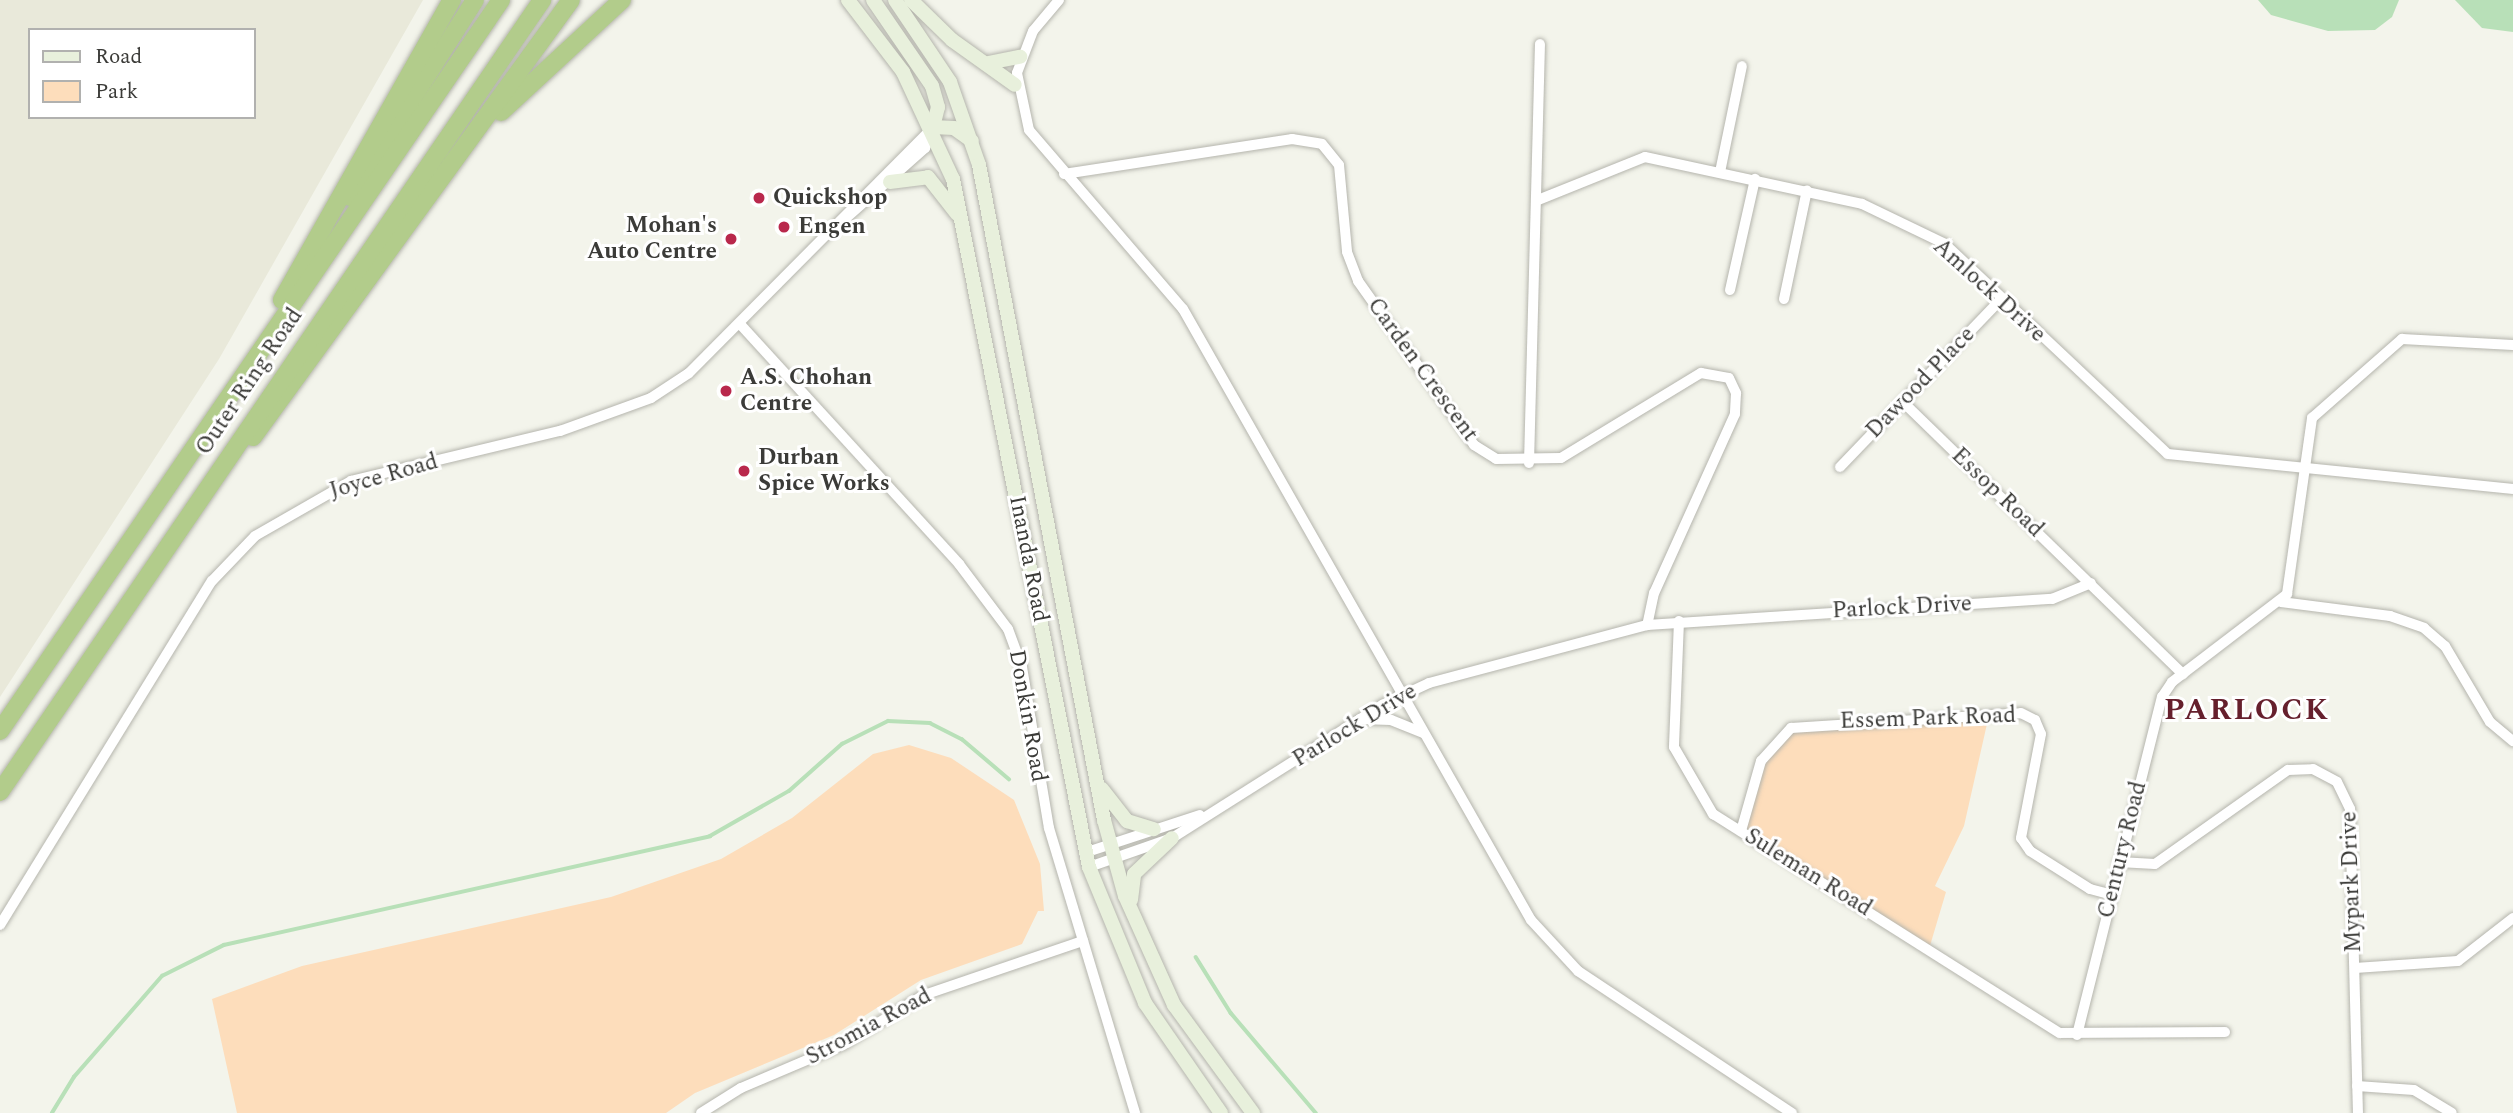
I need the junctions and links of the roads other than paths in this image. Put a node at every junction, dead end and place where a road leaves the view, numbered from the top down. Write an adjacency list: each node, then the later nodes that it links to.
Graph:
1 (452, 0): 28 (highway)
2 (475, 0): 28 (highway)
3 (501, 0): 34 (highway, Outer Ring Road)
4 (542, 0): 40 (highway, Outer Ring Road)
5 (571, 0): 19 (highway)
6 (622, 0): 19 (highway)
7 (849, 0): 17 (main road, Inanda Road)
8 (873, 0): 17 (main road)
9 (895, 0): 18 (main road, Inanda Road)
10 (911, 0): 14 (main road)
11 (1059, 0): 13 (street)
12 (1540, 44): 25 (street)
13 (1020, 57): 14 (main road); 16 (street)
14 (988, 63): 16 (main road)
15 (1742, 66): 20 (street)
16 (1015, 85): 21 (street)
17 (933, 127): 18 (main road); 23 (street, Joyce Road); 26 (main road, Inanda Road); 27 (street, Joyce Road)
18 (972, 142): 51 (main road, Inanda Road)
19 (466, 147): 40 (highway)
20 (1720, 172): 22 (street, Amlock Drive); 25 (street, Amlock Drive)
21 (1064, 174): 36 (street, Carden Crescent); 46 (street)
22 (1755, 179): 24 (street, Amlock Drive); 29 (street)
23 (890, 182): 26 (main road); 27 (street, Joyce Road)
24 (1807, 190): 30 (street); 31 (street, Amlock Drive)
25 (1538, 200): 36 (street)
26 (964, 224): 58 (main road, Inanda Road)
27 (831, 230): 32 (street, Joyce Road)
28 (291, 284): 34 (highway)
29 (1730, 290)
30 (1784, 299)
31 (2001, 299): 35 (street, Dawood Place); 38 (street, Amlock Drive)
32 (740, 324): 64 (street, Joyce Road); 65 (street, Donkin Road)
33 (2513, 345): 38 (street)
34 (230, 391): 48 (highway, Outer Ring Road)
35 (1904, 403): 37 (street, Dawood Place); 41 (street, Essop Road)
36 (1529, 463): 44 (street, Carden Crescent)
37 (1840, 467)
38 (2304, 470): 39 (street, Amlock Drive); 42 (street)
39 (2513, 489)
40 (194, 511): 52 (highway, Outer Ring Road)
41 (2091, 583): 43 (street, Parlock Drive); 45 (street)
42 (2281, 602): 45 (street); 50 (street)
43 (1679, 621): 44 (street, Parlock Drive); 55 (street, Suleman Road)
44 (1647, 625): 46 (street, Parlock Drive)
45 (2183, 674): 60 (street, Century Road)
46 (1401, 694): 47 (street, Parlock Drive); 49 (street)
47 (1360, 719): 49 (street); 53 (street, Parlock Drive)
48 (0, 731)
49 (1424, 733): 74 (street)
50 (2513, 741)
51 (1096, 779): 54 (main road); 57 (main road, Inanda Road)
52 (0, 792)
53 (1209, 812): 54 (street, Parlock Drive); 56 (street, Parlock Drive)
54 (1154, 829): 57 (street, Parlock Drive)
55 (1741, 831): 61 (street, Essem Park Road); 68 (street, Suleman Road)
56 (1172, 838): 59 (street, Parlock Drive); 62 (main road)
57 (1110, 845): 58 (street, Parlock Drive); 59 (main road, Inanda Road)
58 (1087, 860): 59 (street, Parlock Drive); 72 (main road, Inanda Road)
59 (1114, 860): 62 (main road, Inanda Road)
60 (2119, 862): 61 (street, Century Road); 66 (street, Mypark Drive)
61 (2112, 895): 68 (street, Century Road)
62 (1132, 913): 73 (main road, Inanda Road)
63 (2513, 918): 66 (street)
64 (0, 925)
65 (1083, 941): 70 (street, Stromia Road); 71 (street, Donkin Road)
66 (2355, 968): 69 (street, Mypark Drive)
67 (2225, 1032): 68 (street, Suleman Road)
68 (2077, 1035)
69 (2357, 1086): 75 (street, Mypark Drive); 76 (street)
70 (701, 1113)
71 (1136, 1113)
72 (1221, 1113)
73 (1253, 1113)
74 (1792, 1113)
75 (2358, 1113)
76 (2452, 1113)

